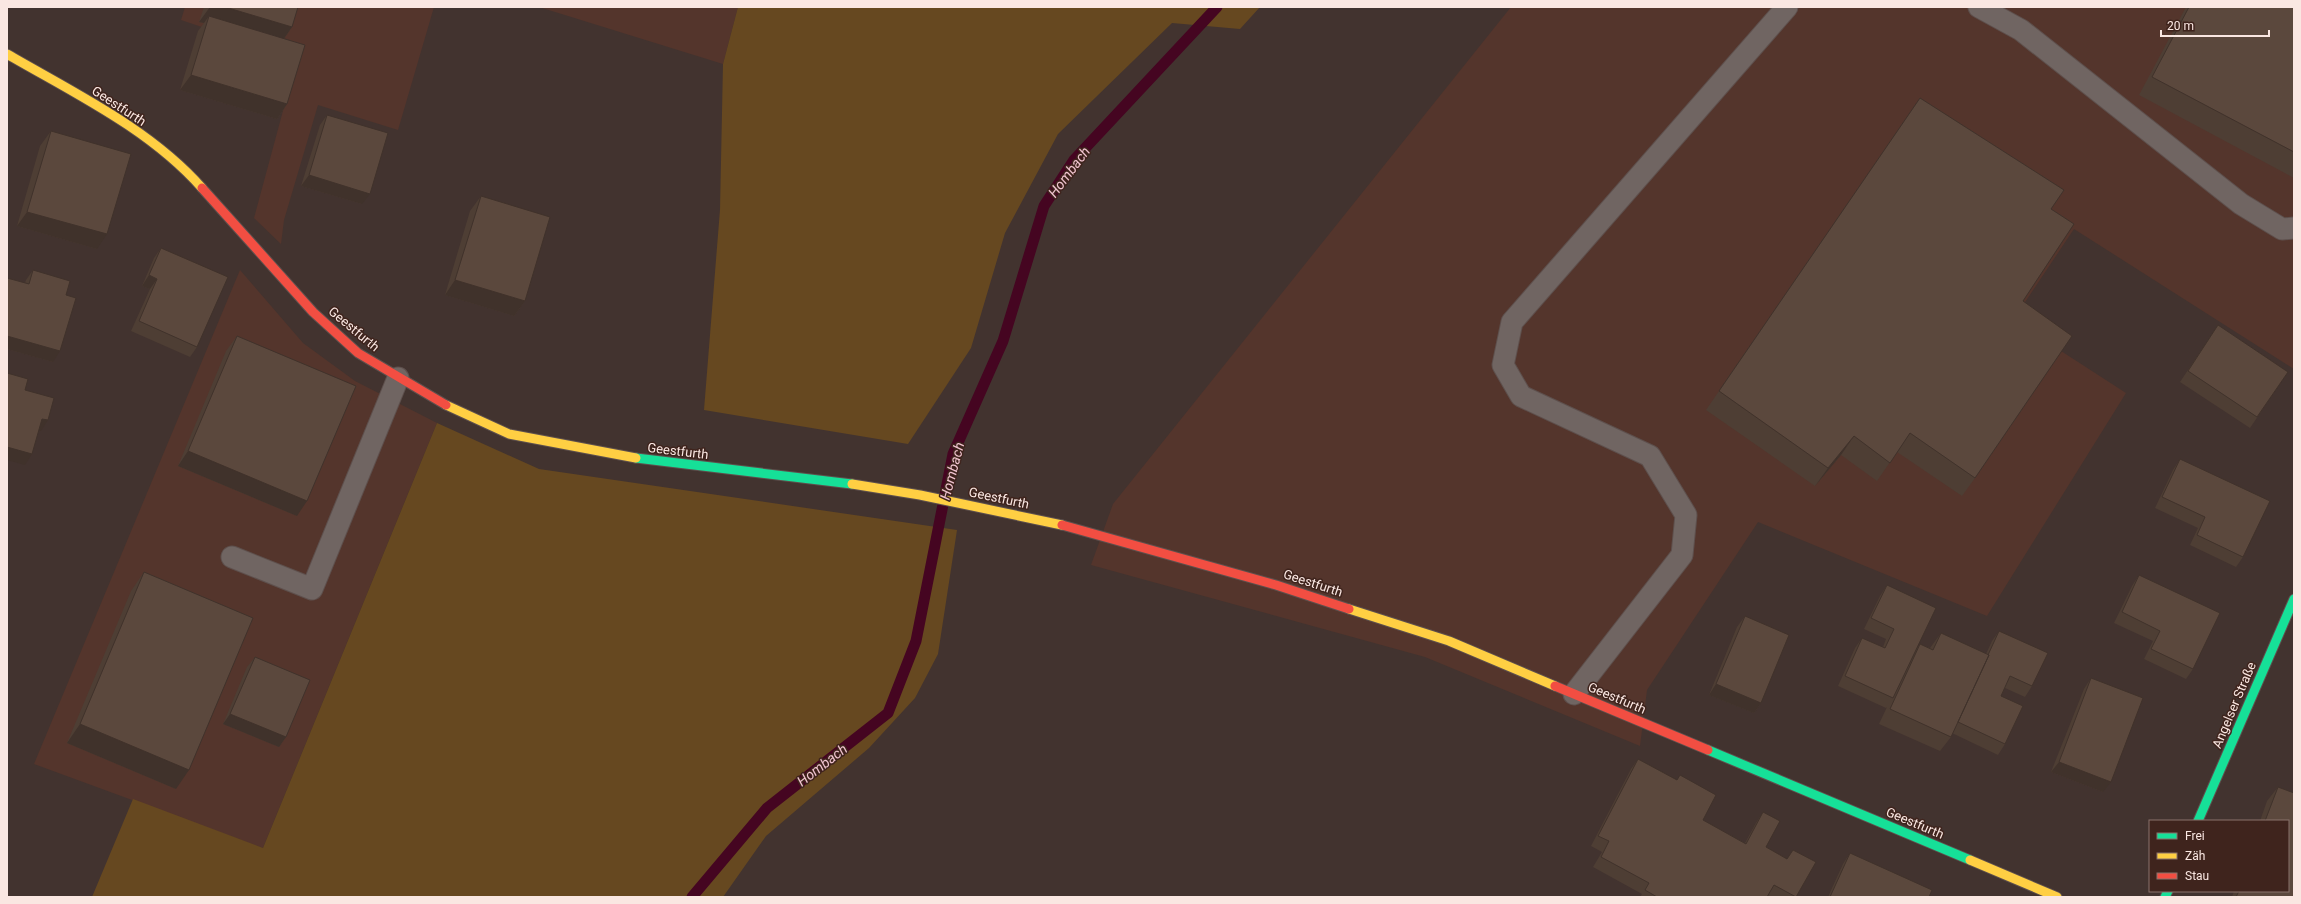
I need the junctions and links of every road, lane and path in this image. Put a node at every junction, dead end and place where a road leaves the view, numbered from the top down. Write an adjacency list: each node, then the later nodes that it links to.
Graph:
1 (1788, 7): 8 (lane)
2 (1979, 7): 4 (lane)
3 (7, 54): 5 (street, Geestfurth)
4 (2294, 228)
5 (398, 378): 6 (lane); 8 (street, Geestfurth)
6 (232, 557)
7 (2294, 599): 9 (street, Angelser Straße)
8 (1574, 694): 10 (street, Geestfurth)
9 (2198, 820)
10 (2057, 897)

